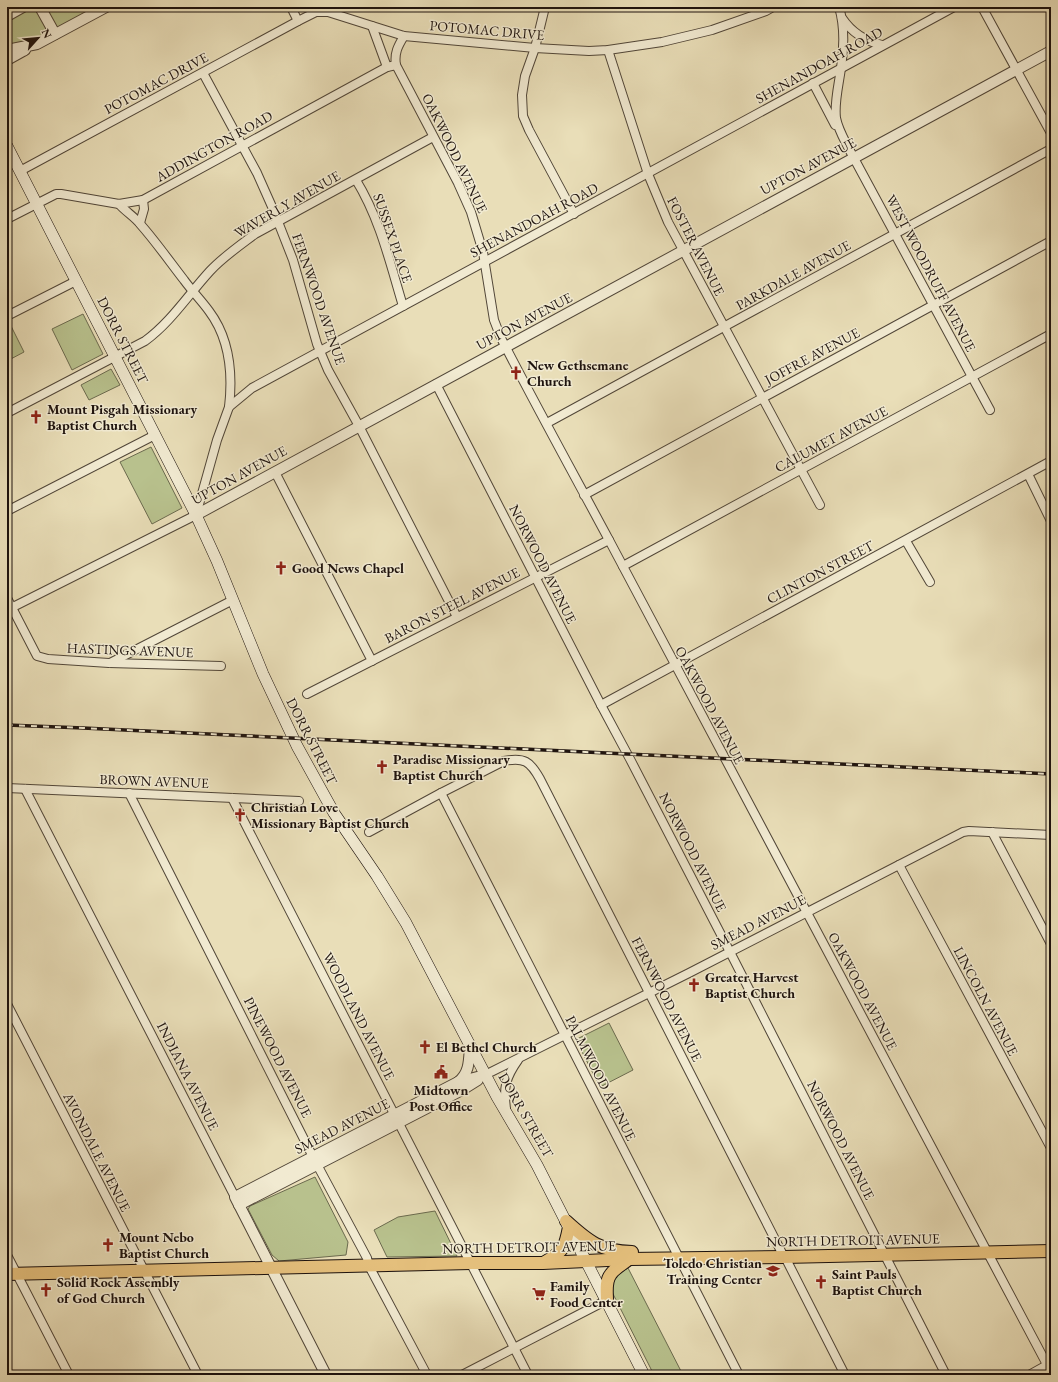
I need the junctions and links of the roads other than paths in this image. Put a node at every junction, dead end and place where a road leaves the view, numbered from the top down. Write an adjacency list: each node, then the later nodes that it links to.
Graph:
1 (23, 7): 10 (street)
2 (40, 7): 14 (street)
3 (106, 7): 14 (street)
4 (291, 7): 12 (street)
5 (545, 7): 18 (street)
6 (773, 7): 20 (street, POTOMAC DRIVE)
7 (839, 7): 11 (street, WEST WOODRUFF AVENUE)
8 (954, 7): 17 (street, SHENANDOAH ROAD)
9 (982, 7): 25 (street)
10 (7, 16)
11 (842, 17): 17 (street, WEST WOODRUFF AVENUE); 24 (street, WEST WOODRUFF AVENUE)
12 (298, 21): 13 (street, POTOMAC DRIVE); 26 (street, POTOMAC DRIVE)
13 (372, 26): 15 (street, POTOMAC DRIVE); 23 (street, OAKWOOD AVENUE)
14 (55, 34): 16 (street)
15 (404, 36): 18 (street, POTOMAC DRIVE); 23 (street)
16 (37, 44): 19 (street); 22 (street)
17 (882, 45): 24 (street, SHENANDOAH ROAD)
18 (535, 48): 20 (street, POTOMAC DRIVE); 40 (street)
19 (7, 50)
20 (608, 50): 35 (street, FOSTER AVENUE)
21 (1051, 51): 25 (street, UPTON AVENUE)
22 (7, 60)
23 (392, 66): 29 (street, OAKWOOD AVENUE); 30 (street, ADDINGTON ROAD)
24 (842, 67): 27 (street, SHENANDOAH ROAD); 33 (street, WEST WOODRUFF AVENUE)
25 (1016, 69): 28 (street); 33 (street, UPTON AVENUE)
26 (203, 73): 30 (street, FERNWOOD AVENUE); 34 (street, POTOMAC DRIVE)
27 (813, 83): 33 (street, WEST WOODRUFF AVENUE); 35 (street, SHENANDOAH ROAD)
28 (1051, 133)
29 (433, 137): 36 (street, WAVERLY AVENUE); 47 (street, OAKWOOD AVENUE)
30 (242, 145): 37 (street, ADDINGTON ROAD); 42 (street, FERNWOOD AVENUE)
31 (7, 146): 34 (main road, DORR STREET)
32 (1051, 150): 44 (street, PARKDALE AVENUE)
33 (851, 154): 44 (street, WEST WOODRUFF AVENUE); 46 (street, UPTON AVENUE)
34 (20, 171): 38 (main road, DORR STREET)
35 (648, 174): 40 (street, SHENANDOAH ROAD); 46 (street, FOSTER AVENUE)
36 (356, 180): 42 (street, WAVERLY AVENUE); 50 (street, SUSSEX PLACE)
37 (143, 200): 39 (street, ADDINGTON ROAD); 43 (street)
38 (36, 204): 39 (street, ADDINGTON ROAD); 41 (street, ADDINGTON ROAD); 48 (main road, DORR STREET)
39 (120, 204): 43 (street)
40 (574, 214): 47 (street, SHENANDOAH ROAD)
41 (7, 219)
42 (278, 221): 49 (street, WAVERLY AVENUE); 56 (street, FERNWOOD AVENUE)
43 (140, 223): 49 (street)
44 (895, 234): 51 (street, WEST WOODRUFF AVENUE); 53 (street, PARKDALE AVENUE)
45 (1051, 241): 51 (street, JOFFRE AVENUE)
46 (683, 250): 53 (street, FOSTER AVENUE); 55 (street, UPTON AVENUE)
47 (485, 262): 50 (street, SHENANDOAH ROAD); 55 (street, OAKWOOD AVENUE)
48 (76, 281): 52 (street); 57 (main road, DORR STREET)
49 (193, 292): 57 (street, WAVERLY AVENUE); 61 (street)
50 (403, 306): 56 (street, SHENANDOAH ROAD)
51 (934, 306): 58 (street, WEST WOODRUFF AVENUE); 60 (street, JOFFRE AVENUE)
52 (7, 316)
53 (724, 327): 60 (street, FOSTER AVENUE); 64 (street, PARKDALE AVENUE)
54 (1051, 334): 58 (street, CALUMET AVENUE)
55 (505, 347): 59 (street, UPTON AVENUE); 64 (street, OAKWOOD AVENUE)
56 (320, 352): 61 (street, SHENANDOAH ROAD); 65 (street, FERNWOOD AVENUE)
57 (115, 358): 63 (street, WAVERLY AVENUE); 66 (main road, DORR STREET)
58 (972, 377): 62 (street, WEST WOODRUFF AVENUE); 68 (street, CALUMET AVENUE)
59 (436, 384): 65 (street, UPTON AVENUE); 79 (street, NORWOOD AVENUE)
60 (762, 398): 68 (street, FOSTER AVENUE); 71 (street, JOFFRE AVENUE)
61 (229, 406): 74 (street)
62 (990, 410)
63 (7, 413)
64 (547, 423): 71 (street, OAKWOOD AVENUE)
65 (358, 426): 69 (street, UPTON AVENUE); 84 (street, FERNWOOD AVENUE)
66 (155, 435): 73 (street); 74 (main road, DORR STREET)
67 (1051, 461): 70 (street, CLINTON STREET)
68 (801, 469): 72 (street, FOSTER AVENUE); 78 (street, CALUMET AVENUE)
69 (275, 472): 74 (street, UPTON AVENUE); 85 (street)
70 (1028, 474): 75 (street); 77 (street, CLINTON STREET)
71 (584, 494): 76 (street, OAKWOOD AVENUE)
72 (820, 505)
73 (7, 510)
74 (196, 515): 82 (main road, DORR STREET); 83 (street, UPTON AVENUE)
75 (1051, 521)
76 (609, 540): 78 (street, OAKWOOD AVENUE); 79 (street, BARON STEEL AVENUE)
77 (906, 541): 80 (street); 88 (street, CLINTON STREET)
78 (622, 566): 88 (street, OAKWOOD AVENUE)
79 (535, 578): 84 (street, BARON STEEL AVENUE); 90 (street, NORWOOD AVENUE)
80 (930, 582)
81 (7, 598): 83 (street)
82 (233, 600): 86 (street); 107 (main road, DORR STREET)
83 (10, 609): 86 (street, HASTINGS AVENUE)
84 (457, 618): 85 (street, BARON STEEL AVENUE)
85 (372, 661): 89 (street, BARON STEEL AVENUE)
86 (109, 663): 87 (street, HASTINGS AVENUE)
87 (221, 666)
88 (675, 666): 90 (street, CLINTON STREET); 101 (street, OAKWOOD AVENUE)
89 (307, 694)
90 (601, 705): 103 (street, NORWOOD AVENUE)
91 (7, 788): 92 (street, BROWN AVENUE)
92 (25, 789): 93 (street, BROWN AVENUE); 115 (street, INDIANA AVENUE)
93 (129, 793): 95 (street, BROWN AVENUE); 114 (street, PINEWOOD AVENUE)
94 (441, 793): 97 (street); 104 (street, FERNWOOD AVENUE); 106 (street, PALMWOOD AVENUE)
95 (232, 798): 96 (street, BROWN AVENUE); 112 (street, WOODLAND AVENUE)
96 (299, 801)
97 (369, 832)
98 (992, 832): 99 (street, SMEAD AVENUE); 100 (street, SMEAD AVENUE); 102 (street)
99 (1051, 835)
100 (899, 865): 101 (street, SMEAD AVENUE); 113 (street, LINCOLN AVENUE)
101 (807, 912): 103 (street, SMEAD AVENUE); 118 (street, OAKWOOD AVENUE)
102 (1051, 944)
103 (730, 952): 104 (street, SMEAD AVENUE); 119 (street, NORWOOD AVENUE)
104 (649, 993): 106 (street, SMEAD AVENUE); 121 (street, FERNWOOD AVENUE)
105 (7, 1004): 129 (street, AVONDALE AVENUE)
106 (565, 1035): 108 (street, SMEAD AVENUE); 122 (street, PALMWOOD AVENUE)
107 (470, 1045): 109 (main road, DORR STREET); 110 (street)
108 (519, 1058): 109 (street, SMEAD AVENUE); 111 (street)
109 (485, 1075): 110 (street, SMEAD AVENUE); 111 (main road, DORR STREET); 112 (street, SMEAD AVENUE)
110 (458, 1082): 112 (street, SMEAD AVENUE)
111 (507, 1113): 116 (main road, DORR STREET)
112 (397, 1119): 114 (street, SMEAD AVENUE); 125 (street, WOODLAND AVENUE)
113 (1051, 1148)
114 (316, 1160): 115 (street, SMEAD AVENUE); 127 (street, PINEWOOD AVENUE)
115 (237, 1201): 128 (street, INDIANA AVENUE)
116 (567, 1224): 122 (main road); 124 (main road, DORR STREET); 126 (main road)
117 (1051, 1251): 118 (main road, NORTH DETROIT AVENUE)
118 (988, 1252): 119 (main road, NORTH DETROIT AVENUE); 133 (street, OAKWOOD AVENUE)
119 (884, 1254): 121 (main road, NORTH DETROIT AVENUE); 143 (street, NORWOOD AVENUE)
120 (7, 1255): 130 (street)
121 (785, 1257): 122 (main road, NORTH DETROIT AVENUE); 142 (street, FERNWOOD AVENUE)
122 (677, 1258): 123 (main road, NORTH DETROIT AVENUE); 141 (street, PALMWOOD AVENUE)
123 (629, 1259): 124 (main road, NORTH DETROIT AVENUE); 131 (main road)
124 (587, 1261): 126 (main road, NORTH DETROIT AVENUE); 131 (main road, DORR STREET)
125 (471, 1263): 126 (main road, NORTH DETROIT AVENUE); 127 (main road, NORTH DETROIT AVENUE); 132 (street, WOODLAND AVENUE)
126 (544, 1263)
127 (369, 1266): 128 (main road, NORTH DETROIT AVENUE); 137 (street, PINEWOOD AVENUE)
128 (271, 1268): 129 (main road, NORTH DETROIT AVENUE); 136 (street, INDIANA AVENUE)
129 (143, 1270): 130 (main road, NORTH DETROIT AVENUE); 135 (street, AVONDALE AVENUE)
130 (12, 1274): 134 (street)
131 (607, 1300): 132 (street); 140 (main road, DORR STREET)
132 (514, 1348): 138 (street); 139 (street, WOODLAND AVENUE)
133 (1049, 1369): 144 (street)
134 (69, 1375)
135 (198, 1375)
136 (326, 1375)
137 (426, 1375)
138 (462, 1375)
139 (528, 1375)
140 (644, 1375)
141 (739, 1375)
142 (845, 1375)
143 (946, 1375)
144 (1029, 1375)

